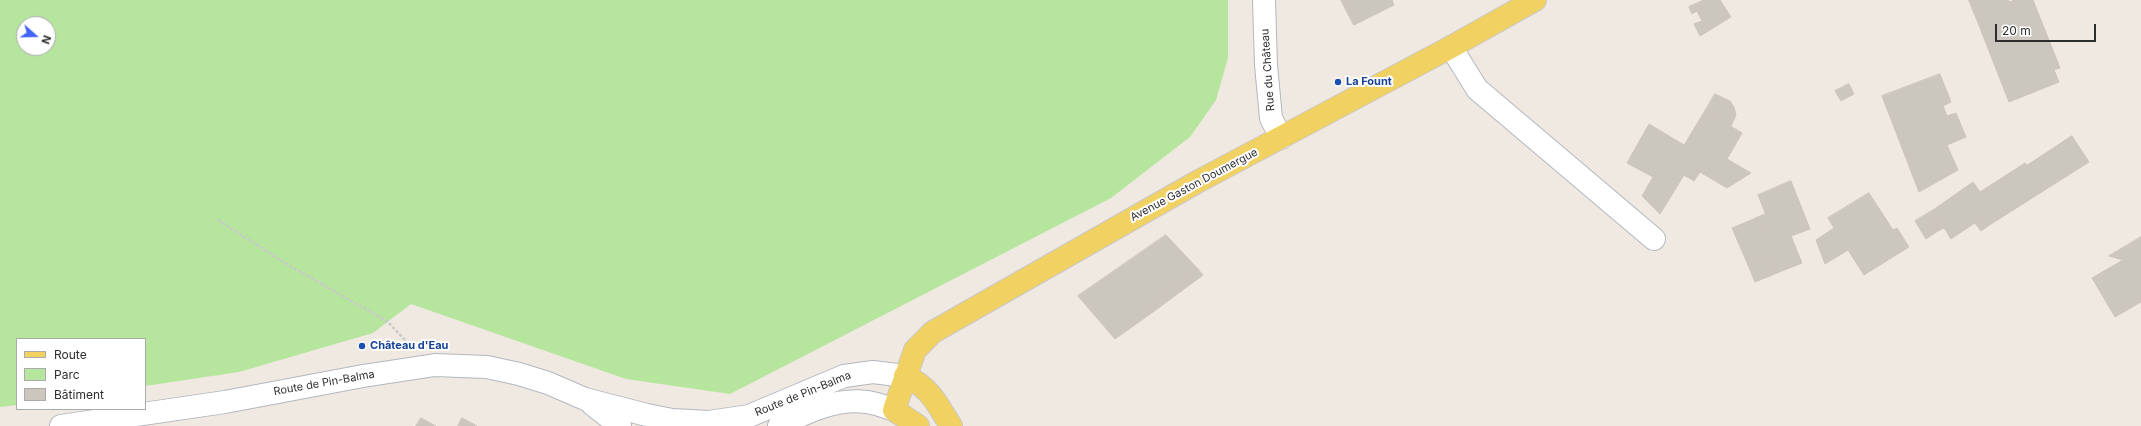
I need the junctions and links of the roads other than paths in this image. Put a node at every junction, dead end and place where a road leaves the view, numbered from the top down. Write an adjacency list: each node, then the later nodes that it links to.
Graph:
1 (1264, 0): 4 (street, Rue du Château)
2 (1535, 0): 3 (main road, Avenue Gaston Doumergue)
3 (1451, 48): 4 (main road, Avenue Gaston Doumergue); 5 (street)
4 (1281, 138): 6 (main road, Avenue Gaston Doumergue)
5 (1654, 239)
6 (904, 376): 8 (main road, Avenue Gaston Doumergue); 9 (street, Route de Pin-Balma); 14 (main road)
7 (585, 399): 9 (street, Route de Pin-Balma); 10 (street, Route de Pin-Balma); 11 (street, Route de Pin-Balma)
8 (894, 410): 12 (street, Route de Pin-Balma); 13 (main road)
9 (690, 424)
10 (60, 426)
11 (620, 426)
12 (779, 426)
13 (918, 426)
14 (951, 426)

